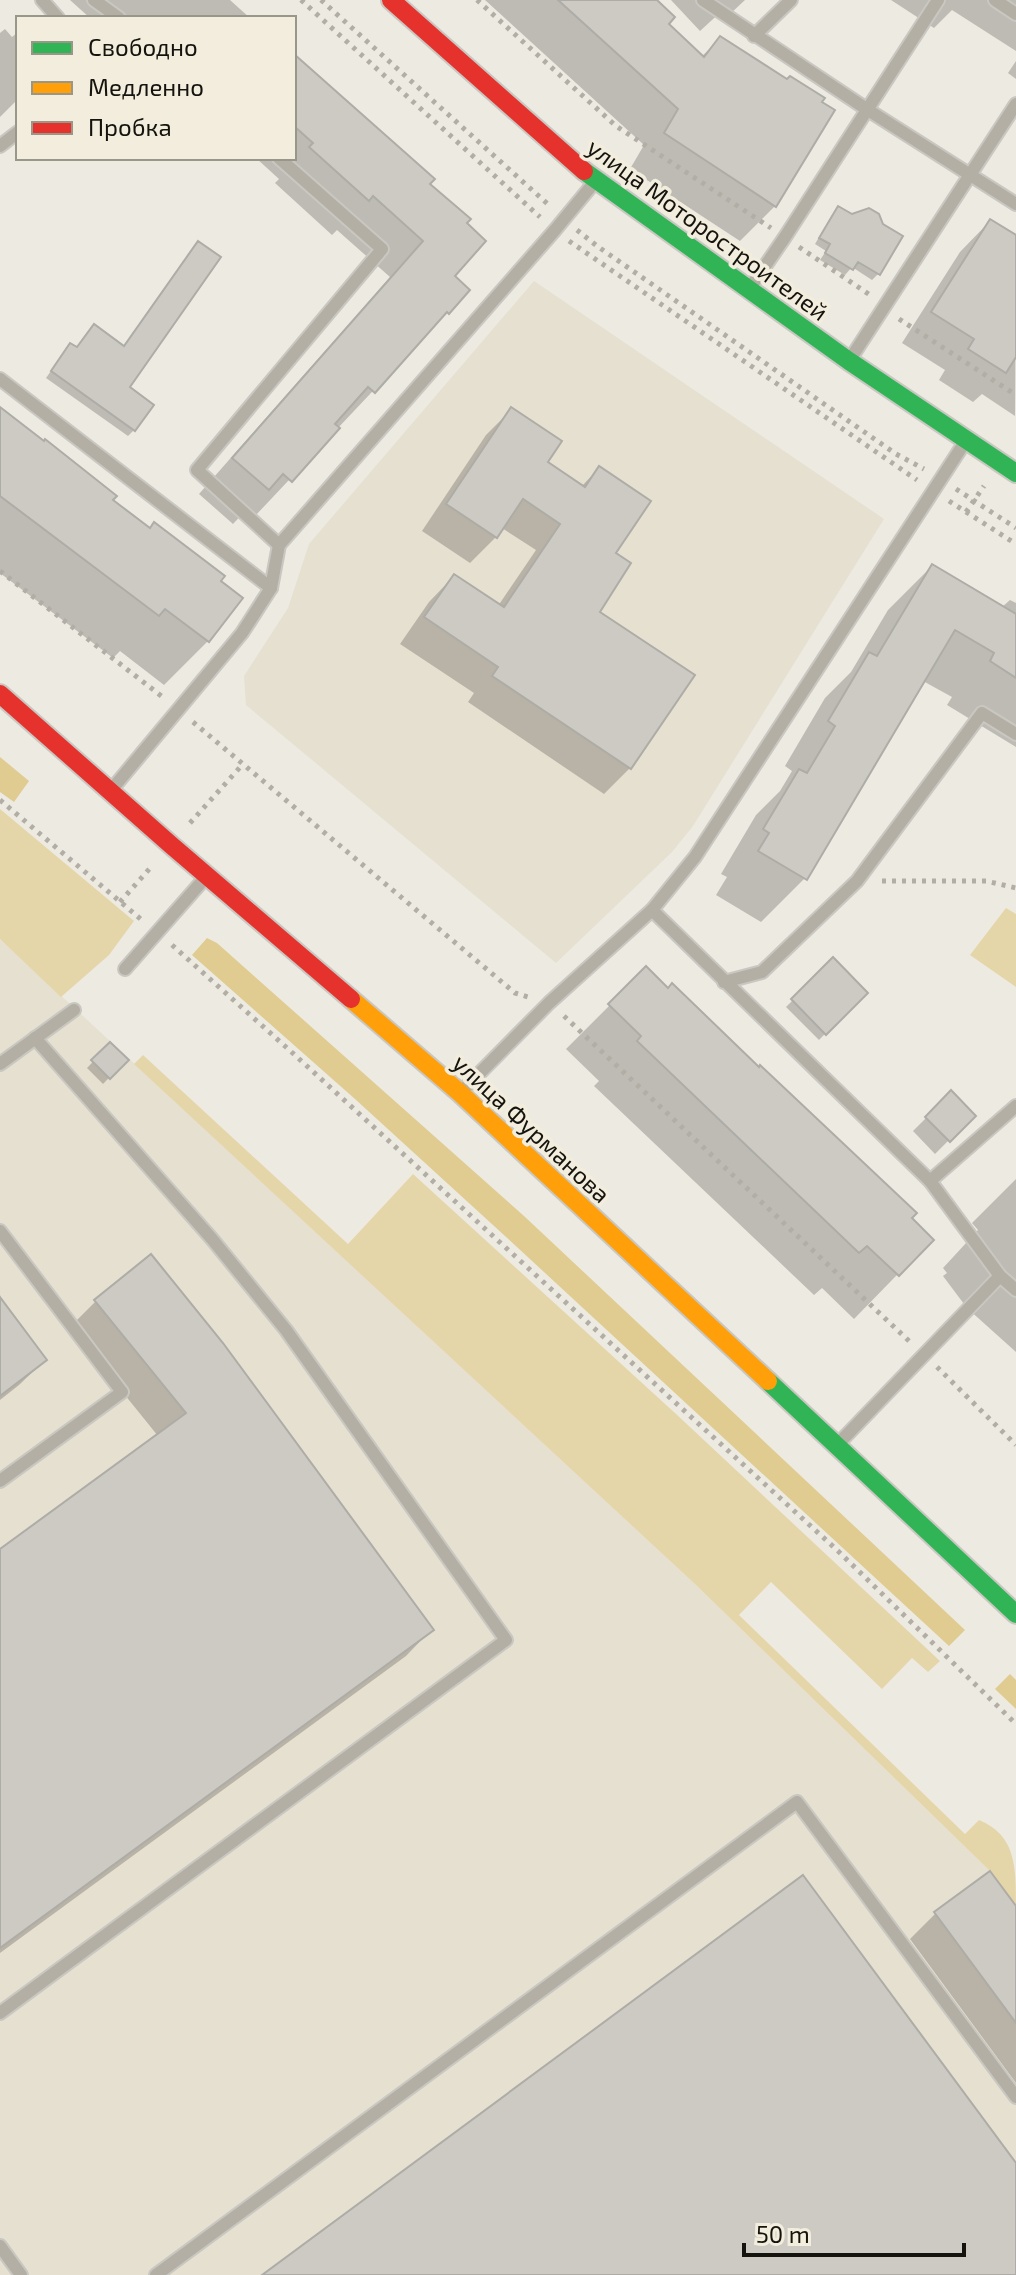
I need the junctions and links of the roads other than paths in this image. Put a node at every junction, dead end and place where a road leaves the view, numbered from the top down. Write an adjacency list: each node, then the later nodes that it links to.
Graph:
1 (42, 0): 9 (lane)
2 (94, 0): 10 (lane)
3 (391, 0): 18 (main road, улица Моторостроителей)
4 (703, 0): 11 (lane)
5 (791, 0): 11 (lane)
6 (938, 0): 13 (lane)
7 (995, 0): 8 (lane)
8 (1016, 14)
9 (56, 16)
10 (116, 16)
11 (754, 36): 13 (lane)
12 (1016, 104): 17 (lane)
13 (868, 110): 17 (lane); 20 (lane)
14 (16, 134): 15 (lane)
15 (0, 146)
16 (281, 160): 25 (lane)
17 (970, 176): 19 (lane); 21 (lane)
18 (595, 181): 20 (main road, улица Моторостроителей); 25 (lane)
19 (1016, 204)
20 (748, 290): 21 (main road, улица Моторостроителей)
21 (849, 361): 23 (main road, улица Моторостроителей)
22 (0, 379): 26 (lane)
23 (966, 441): 24 (main road, улица Моторостроителей); 31 (lane)
24 (1016, 473)
25 (279, 545): 26 (lane)
26 (271, 588): 29 (lane)
27 (0, 694): 29 (main road, улица Фурманова)
28 (1016, 734): 33 (lane)
29 (111, 791): 30 (main road, улица Фурманова)
30 (207, 876): 32 (lane); 37 (main road, улица Фурманова)
31 (652, 910): 33 (lane); 37 (lane)
32 (125, 969)
33 (724, 982): 39 (lane)
34 (74, 1010): 35 (lane)
35 (35, 1038): 36 (lane); 46 (lane)
36 (0, 1064)
37 (460, 1093): 43 (main road, улица Фурманова)
38 (1016, 1106): 39 (lane)
39 (930, 1181): 41 (lane)
40 (0, 1231): 44 (lane)
41 (1000, 1276): 42 (lane); 43 (lane)
42 (1016, 1290)
43 (837, 1445): 45 (main road, улица Фурманова)
44 (0, 1481)
45 (1016, 1614)
46 (0, 2013)
47 (1016, 2097): 50 (lane)
48 (0, 2246): 49 (lane)
49 (21, 2275)
50 (156, 2275)

